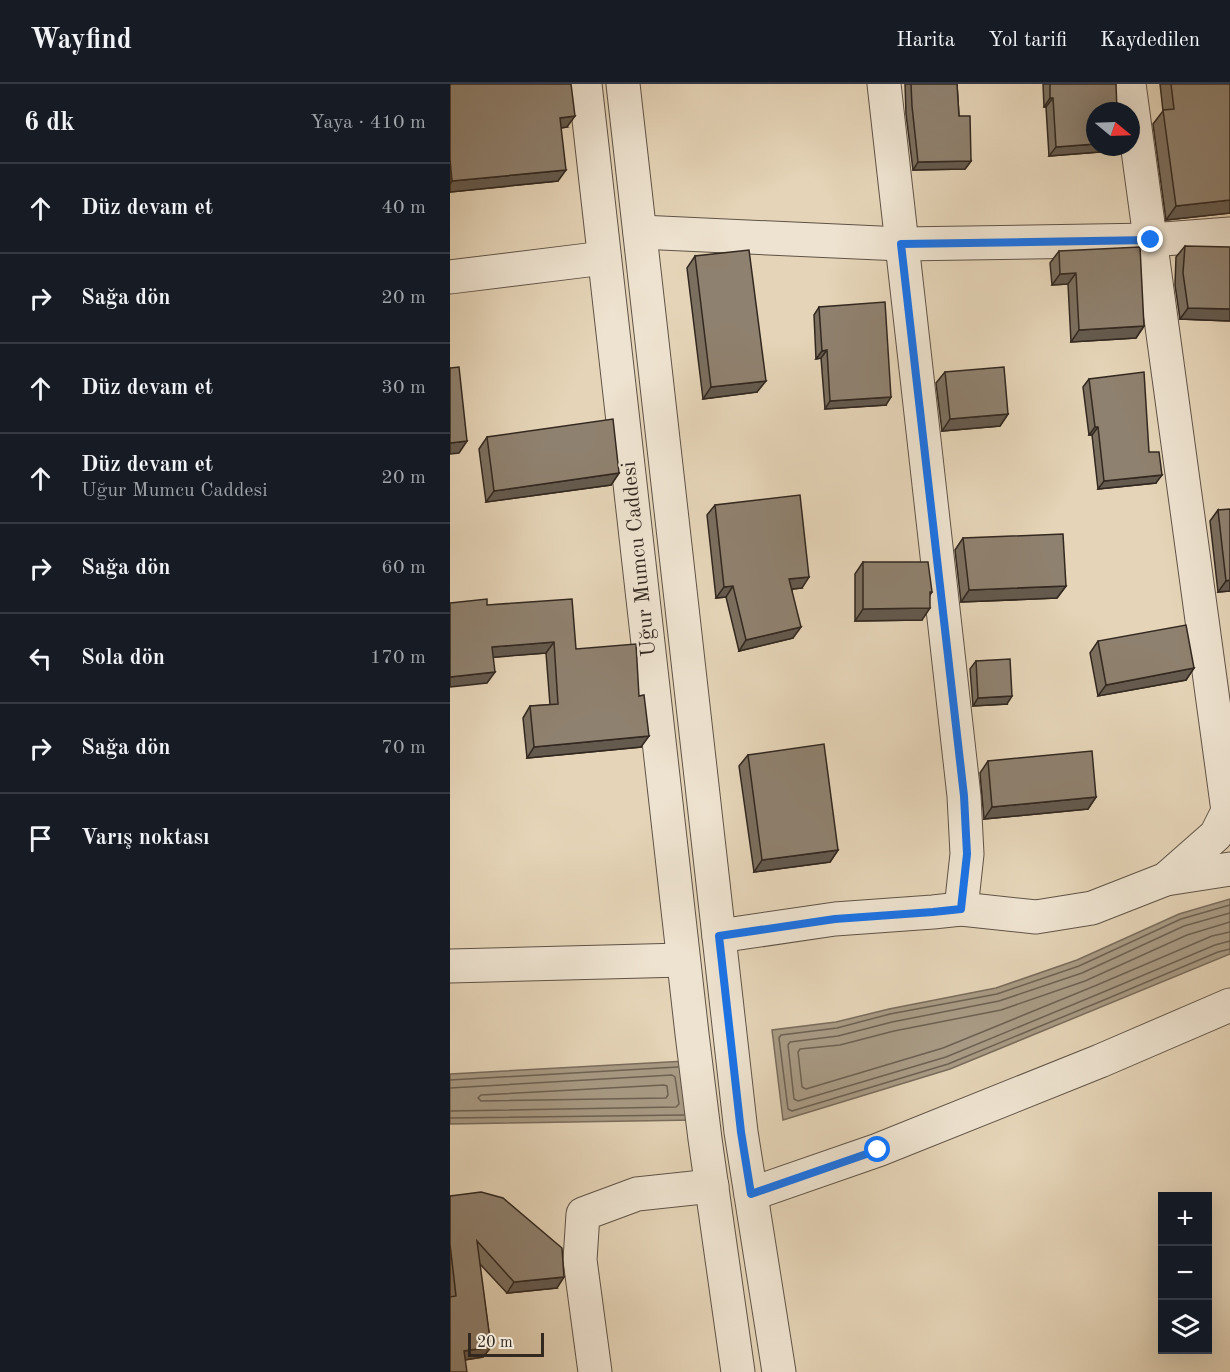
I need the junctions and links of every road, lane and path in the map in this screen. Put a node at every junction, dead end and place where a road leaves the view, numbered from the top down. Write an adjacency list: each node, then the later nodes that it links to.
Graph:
1 (585, 84): 9 (street, Uğur Mumcu Caddesi)
2 (623, 84): 5 (street, Uğur Mumcu Caddesi)
3 (884, 84): 8 (street)
4 (1129, 84): 7 (street)
5 (640, 232): 8 (street); 15 (street, Uğur Mumcu Caddesi)
6 (1230, 234): 7 (street)
7 (1151, 240): 8 (street); 11 (street)
8 (901, 244): 14 (street)
9 (604, 258): 10 (street); 16 (street, Uğur Mumcu Caddesi)
10 (450, 277)
11 (1227, 783): 13 (street)
12 (1230, 869): 13 (street)
13 (1166, 879): 14 (street)
14 (961, 909): 15 (street)
15 (719, 936): 20 (street, Uğur Mumcu Caddesi)
16 (683, 960): 17 (street); 19 (street, Uğur Mumcu Caddesi)
17 (450, 966)
18 (1230, 1005): 20 (street)
19 (712, 1186): 21 (street); 22 (street, Uğur Mumcu Caddesi)
20 (751, 1194): 23 (street, Uğur Mumcu Caddesi)
21 (595, 1372)
22 (738, 1372)
23 (779, 1372)

